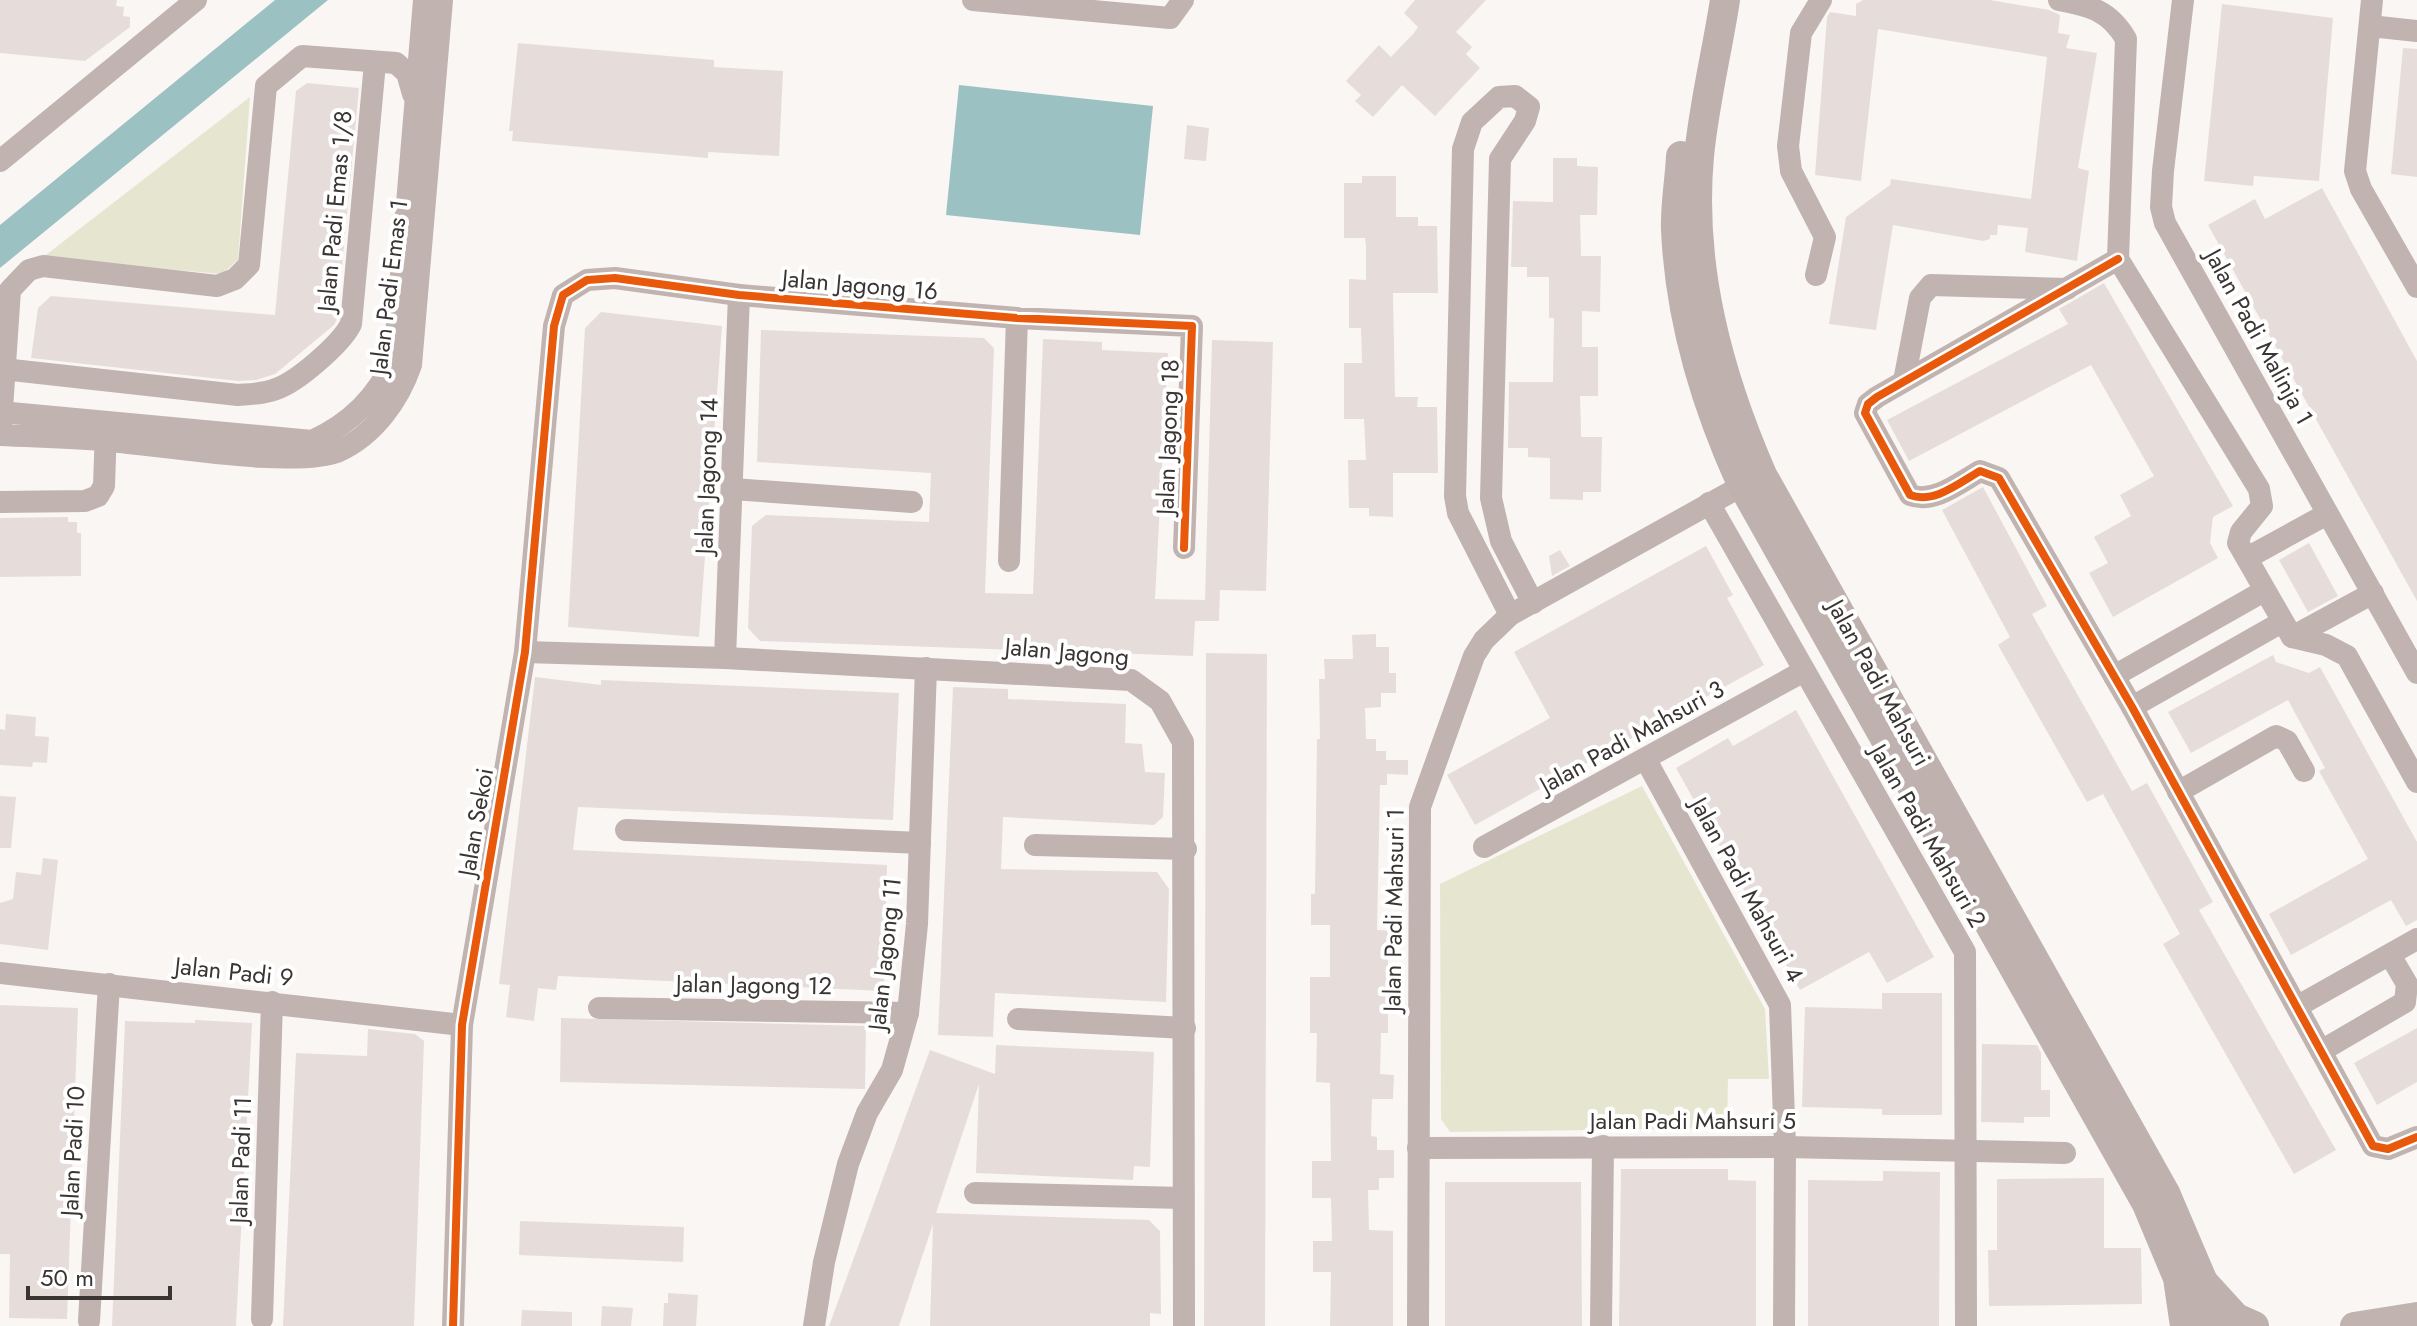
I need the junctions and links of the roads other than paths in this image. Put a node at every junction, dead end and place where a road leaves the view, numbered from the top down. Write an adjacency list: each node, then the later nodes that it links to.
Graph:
1 (196, 0): 17 (street)
2 (424, 0): 13 (street, Jalan Padi Emas 1)
3 (442, 0): 30 (street, Jalan Padi Emas 1)
4 (973, 0): 5 (street)
5 (1183, 0)
6 (1706, 0): 31 (main road, Jalan Padi Mahsuri)
7 (1725, 0): 31 (main road, Jalan Padi Mahsuri)
8 (1821, 0): 20 (street)
9 (2059, 0): 19 (street)
10 (2183, 0): 38 (street, Jalan Padi Malinja 1)
11 (2372, 0): 12 (street)
12 (2370, 26): 14 (street); 18 (street)
13 (422, 28): 15 (street); 16 (street, Jalan Padi Emas 1)
14 (2417, 31)
15 (385, 63): 16 (street); 27 (street, Jalan Padi Emas 1/8); 27 (street)
16 (415, 107): 30 (street, Jalan Padi Emas 1)
17 (0, 161)
18 (2409, 254): 21 (street)
19 (2118, 259): 22 (street); 40 (street)
20 (1816, 275)
21 (2417, 287)
22 (2067, 289): 28 (street); 28 (street)
23 (739, 295): 24 (street, Jalan Jagong 16); 25 (street, Jalan Jagong 16); 32 (street, Jalan Jagong 14)
24 (1017, 318): 26 (street, Jalan Jagong 16); 41 (street)
25 (554, 326): 47 (street, Jalan Sekoi)
26 (1192, 326): 39 (street, Jalan Jagong 18)
27 (3, 369): 29 (street)
28 (1904, 381): 52 (street)
29 (0, 423): 30 (street, Jalan Padi Emas 1)
30 (105, 431): 35 (street)
31 (1752, 479): 37 (street, Jalan Padi Mahsuri 1); 83 (main road, Jalan Padi Mahsuri); 86 (main road, Jalan Padi Mahsuri)
32 (733, 489): 36 (street); 48 (street, Jalan Jagong 14)
33 (1455, 496): 34 (street); 34 (street); 45 (street)
34 (1491, 498): 44 (street)
35 (0, 502)
36 (912, 502)
37 (1709, 503): 44 (street, Jalan Padi Mahsuri 1); 50 (street, Jalan Padi Mahsuri 2)
38 (2327, 514): 40 (street); 43 (street, Jalan Padi Malinja 1)
39 (1184, 548)
40 (2247, 558): 42 (street)
41 (1009, 561)
42 (2264, 591): 46 (street); 52 (street)
43 (2373, 593): 46 (street); 51 (street, Jalan Padi Malinja 1)
44 (1533, 603): 45 (street, Jalan Padi Mahsuri 1)
45 (1510, 615): 78 (street, Jalan Padi Mahsuri 1)
46 (2287, 630): 53 (street); 56 (street)
47 (525, 652): 48 (street, Jalan Jagong); 72 (street, Jalan Sekoi)
48 (725, 658): 49 (street, Jalan Jagong)
49 (926, 668): 59 (street, Jalan Jagong 11); 62 (street, Jalan Jagong)
50 (1804, 671): 54 (street, Jalan Padi Mahsuri 3); 79 (street, Jalan Padi Mahsuri 2)
51 (2417, 673)
52 (2114, 676): 53 (street)
53 (2132, 707): 57 (street)
54 (1646, 760): 61 (street, Jalan Padi Mahsuri 3); 77 (street, Jalan Padi Mahsuri 4)
55 (2304, 771): 57 (street)
56 (2417, 782)
57 (2178, 792): 68 (street)
58 (626, 830): 59 (street)
59 (920, 843): 70 (street, Jalan Jagong 11)
60 (1035, 845): 62 (street)
61 (1484, 847)
62 (1186, 849): 73 (street, Jalan Jagong)
63 (2417, 939): 64 (street)
64 (2390, 955): 68 (street); 74 (street)
65 (0, 973): 66 (street, Jalan Padi 9)
66 (109, 984): 67 (street, Jalan Padi 9); 87 (street, Jalan Padi 10)
67 (272, 1002): 72 (street, Jalan Padi 9); 85 (street, Jalan Padi 11)
68 (2298, 1006): 74 (street)
69 (599, 1008): 70 (street, Jalan Jagong 12)
70 (908, 1013): 89 (street, Jalan Jagong 11)
71 (1018, 1019): 73 (street)
72 (462, 1025): 88 (street, Jalan Sekoi)
73 (1185, 1028): 82 (street, Jalan Jagong)
74 (2321, 1051): 75 (street)
75 (2417, 1137)
76 (1603, 1146): 77 (street, Jalan Padi Mahsuri 5); 78 (street, Jalan Padi Mahsuri 5); 92 (street)
77 (1785, 1147): 79 (street, Jalan Padi Mahsuri 5); 93 (street, Jalan Padi Mahsuri 4)
78 (1418, 1148): 91 (street, Jalan Padi Mahsuri 1)
79 (1967, 1153): 80 (street, Jalan Padi Mahsuri 5); 94 (street, Jalan Padi Mahsuri 2)
80 (2065, 1153)
81 (975, 1193): 82 (street)
82 (1183, 1198): 90 (street, Jalan Jagong)
83 (2203, 1282): 95 (main road, Jalan Padi Mahsuri); 96 (main road)
84 (2417, 1316): 97 (street)
85 (262, 1319)
86 (2187, 1320)
87 (89, 1321)
88 (453, 1326)
89 (814, 1326)
90 (1184, 1326)
91 (1418, 1326)
92 (1601, 1326)
93 (1784, 1326)
94 (1966, 1326)
95 (2213, 1326)
96 (2254, 1326)
97 (2354, 1326)

